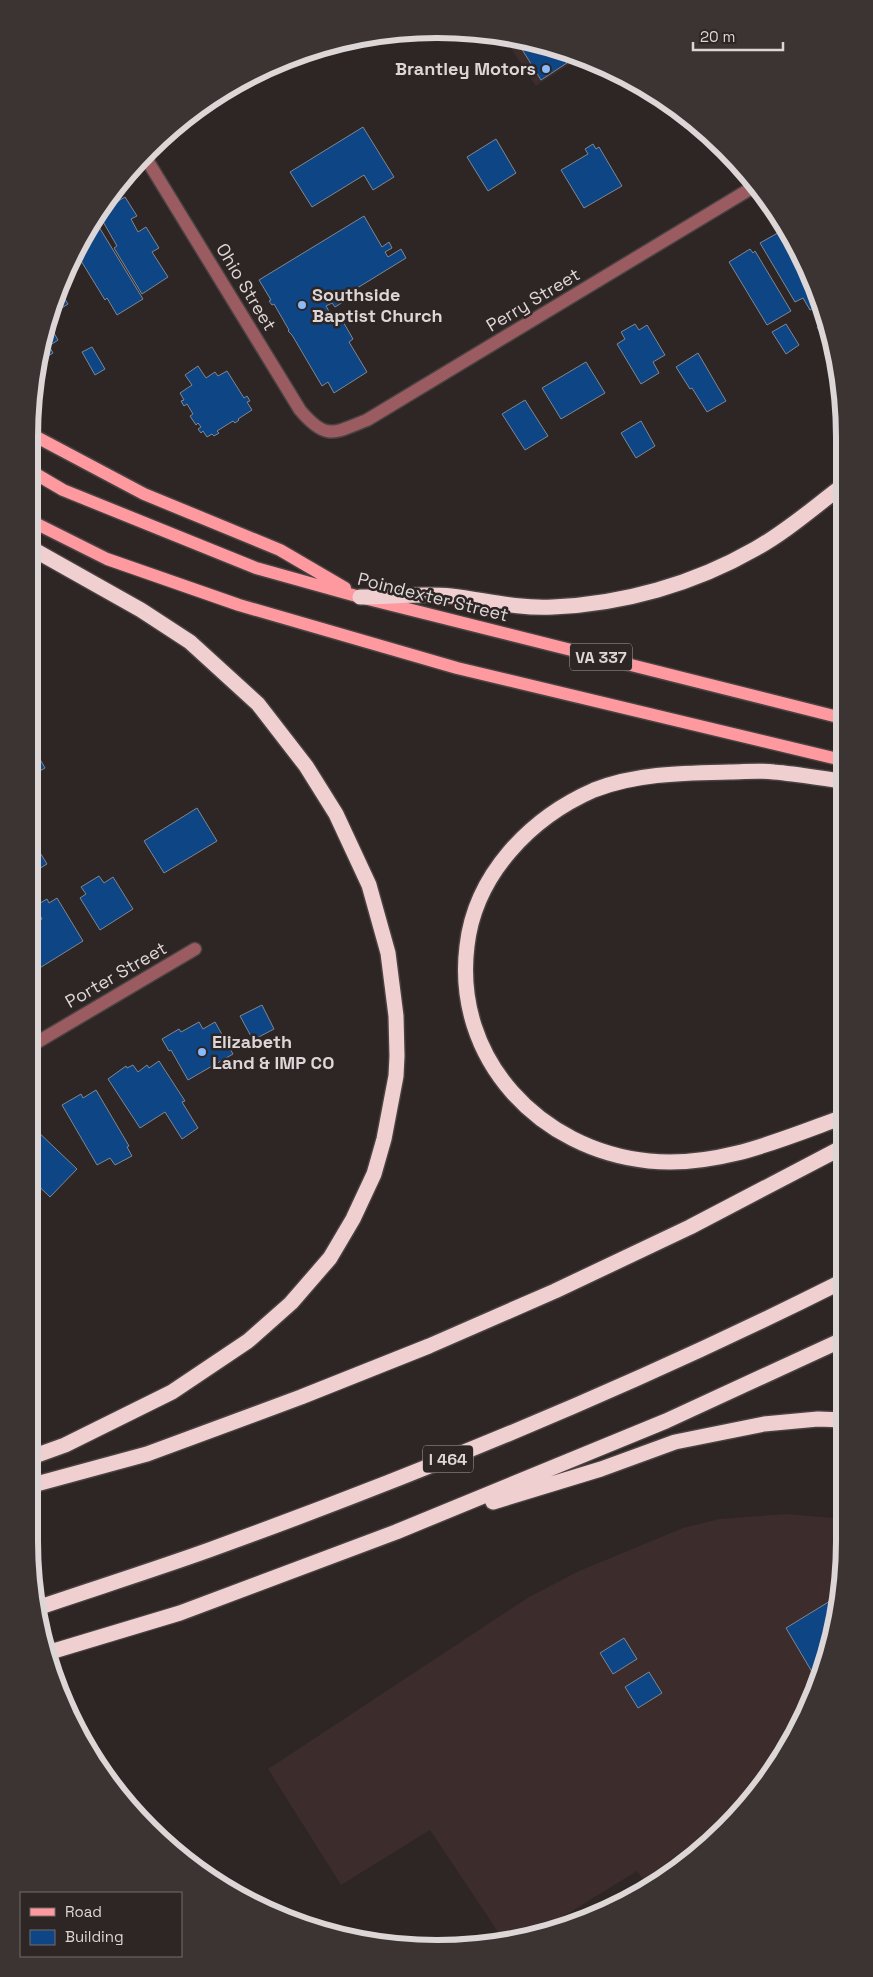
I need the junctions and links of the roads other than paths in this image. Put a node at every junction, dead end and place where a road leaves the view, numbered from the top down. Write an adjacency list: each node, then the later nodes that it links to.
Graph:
1 (148, 161): 3 (street, Ohio Street)
2 (749, 189): 3 (street, Perry Street)
3 (325, 432)
4 (38, 438): 9 (main road)
5 (38, 475): 9 (main road, Poindexter Street / VA 337)
6 (836, 491): 9 (highway)
7 (38, 524): 11 (main road, VA 337)
8 (38, 552): 20 (highway)
9 (360, 597): 10 (main road, Poindexter Street / VA 337)
10 (836, 716)
11 (836, 759)
12 (836, 779): 15 (highway)
13 (195, 949): 14 (street, Porter Street)
14 (38, 1041)
15 (836, 1120)
16 (836, 1151): 21 (highway)
17 (836, 1285): 23 (highway, I 464)
18 (836, 1343): 22 (highway)
19 (836, 1419): 22 (highway)
20 (38, 1455)
21 (38, 1484)
22 (396, 1532): 24 (highway)
23 (43, 1606)
24 (53, 1651)

